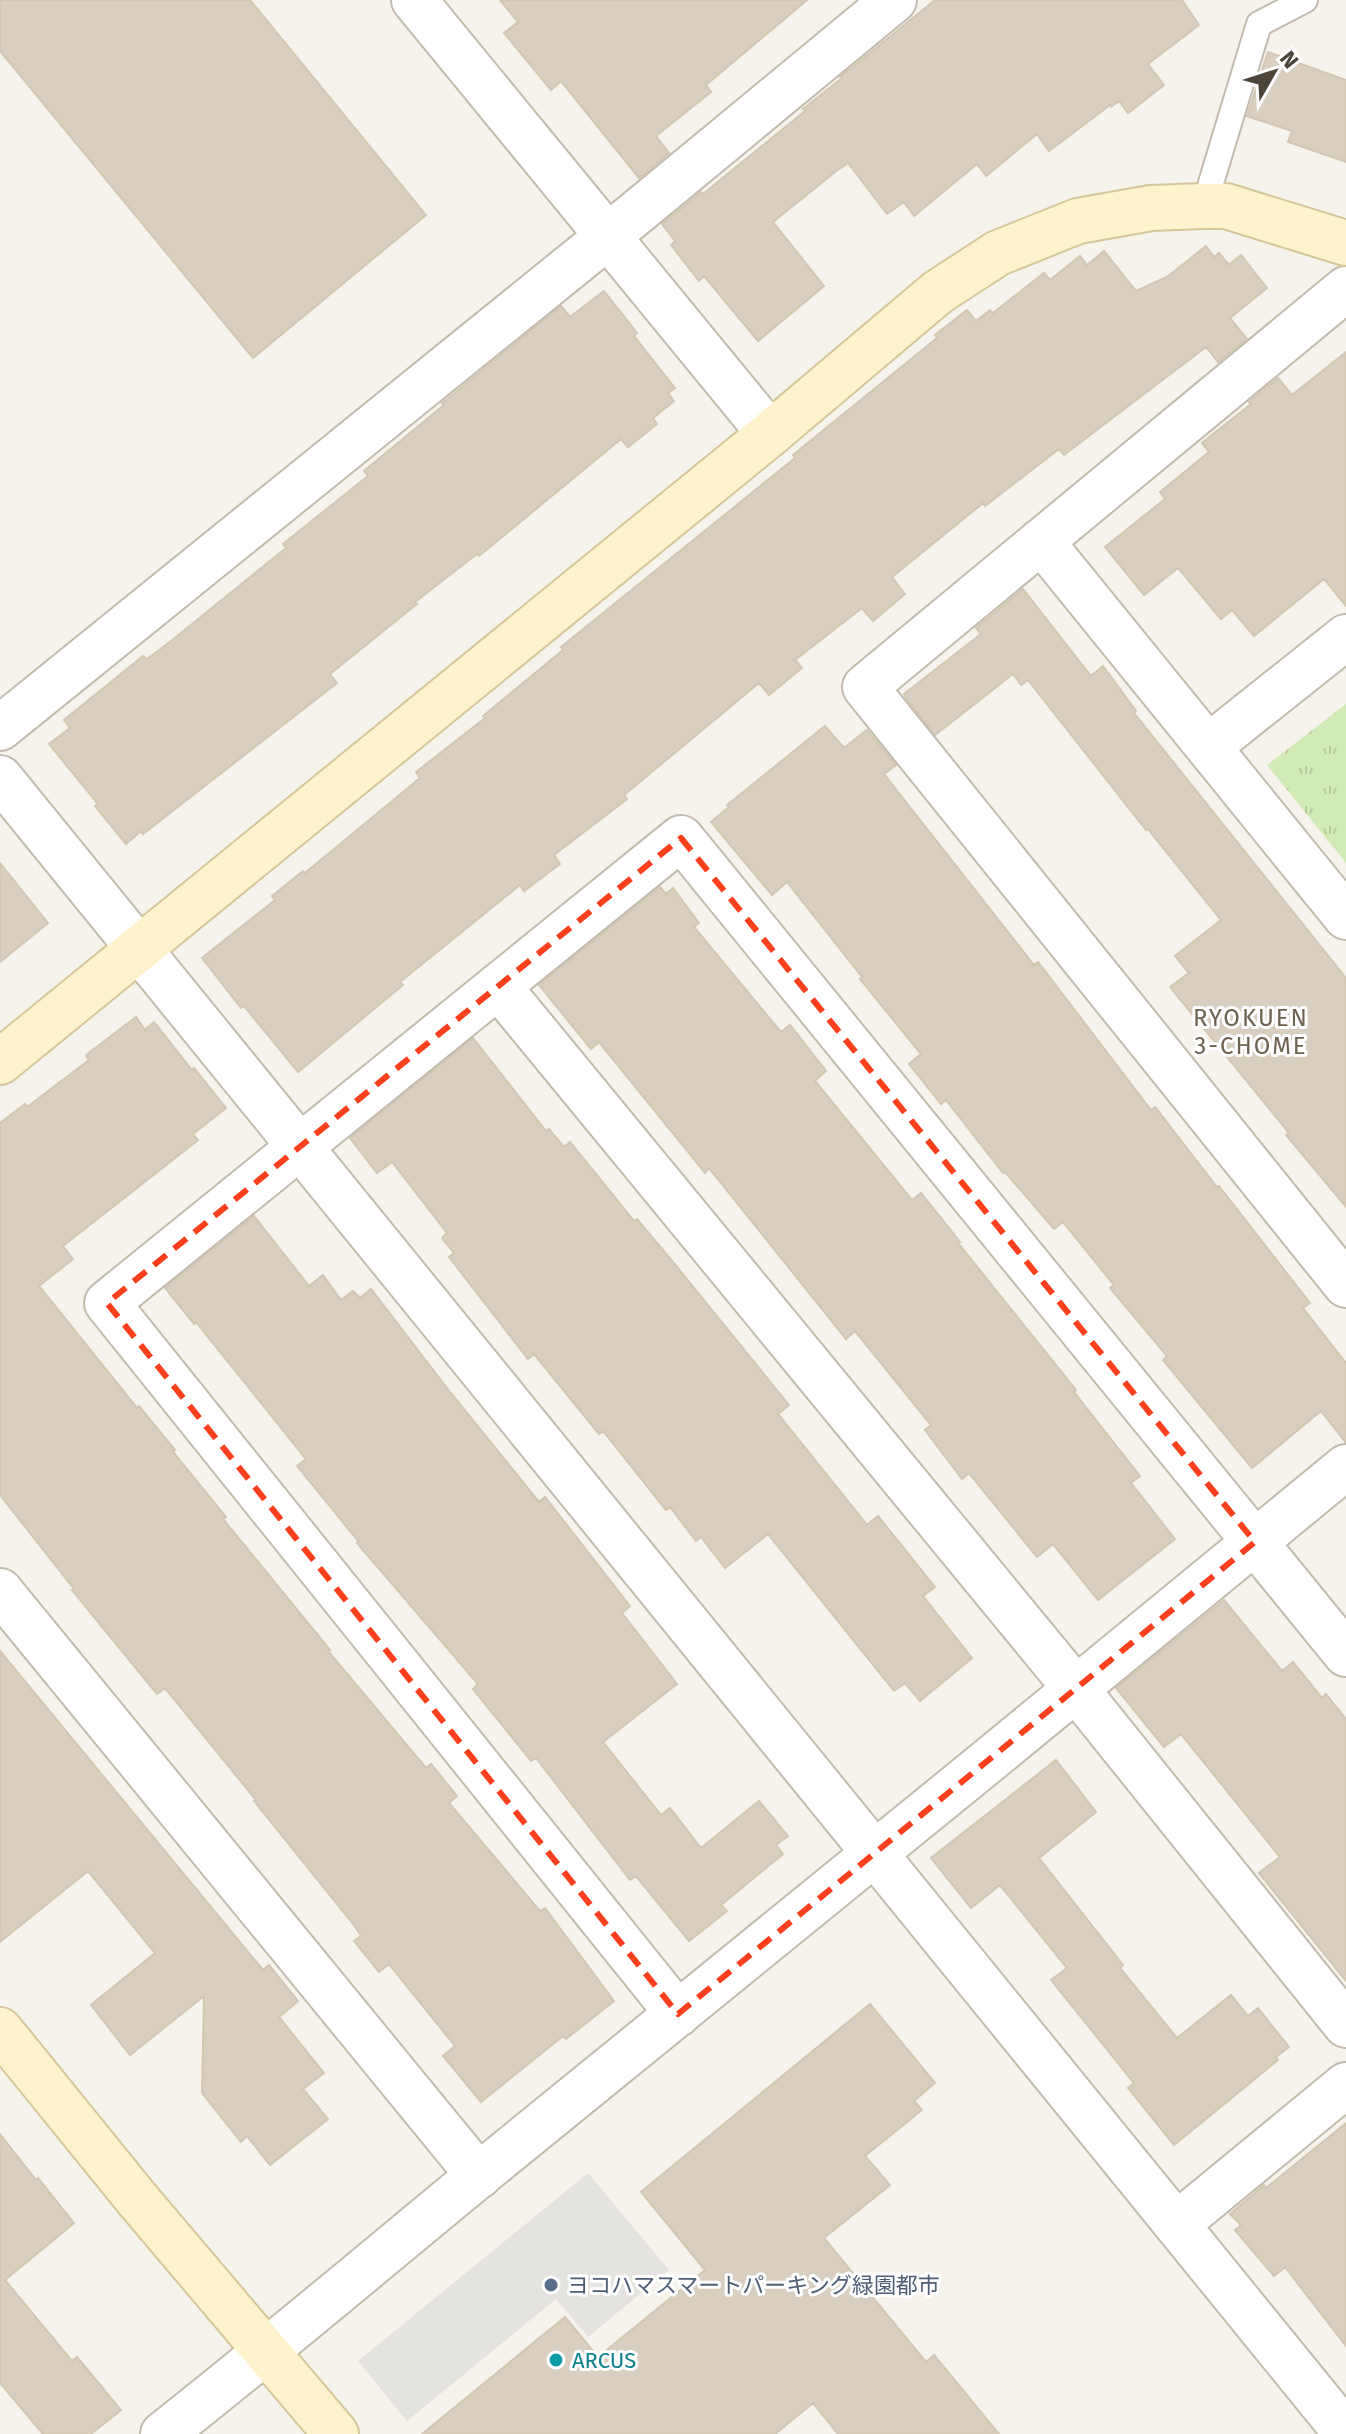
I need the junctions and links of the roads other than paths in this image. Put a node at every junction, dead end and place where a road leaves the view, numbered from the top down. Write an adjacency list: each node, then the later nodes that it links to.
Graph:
1 (414, 0): 5 (street)
2 (894, 0): 5 (street)
3 (1305, 0): 4 (lane)
4 (1204, 206): 6 (street); 8 (street)
5 (607, 237): 8 (street); 11 (street)
6 (1346, 243)
7 (1346, 289): 9 (street)
8 (770, 434): 15 (street)
9 (1041, 541): 12 (street); 19 (street)
10 (1346, 637): 12 (street)
11 (0, 728)
12 (1208, 747): 14 (street)
13 (0, 778): 15 (street)
14 (1346, 917)
15 (140, 948): 17 (street); 18 (street)
16 (498, 986): 18 (street); 21 (street); 24 (street)
17 (0, 1062)
18 (301, 1146): 25 (street); 26 (street)
19 (1346, 1285)
20 (1346, 1467): 21 (street)
21 (1255, 1542): 23 (street); 24 (street)
22 (0, 1591): 30 (street)
23 (1346, 1654)
24 (1076, 1689): 25 (street); 27 (street)
25 (876, 1854): 26 (street); 31 (street)
26 (678, 2014): 30 (street)
27 (1346, 2025)
28 (0, 2030): 32 (street)
29 (1346, 2085): 31 (street)
30 (479, 2176): 32 (street)
31 (1177, 2224): 33 (street)
32 (268, 2352): 34 (street); 35 (street)
33 (1346, 2433)
34 (163, 2434)
35 (336, 2434)

